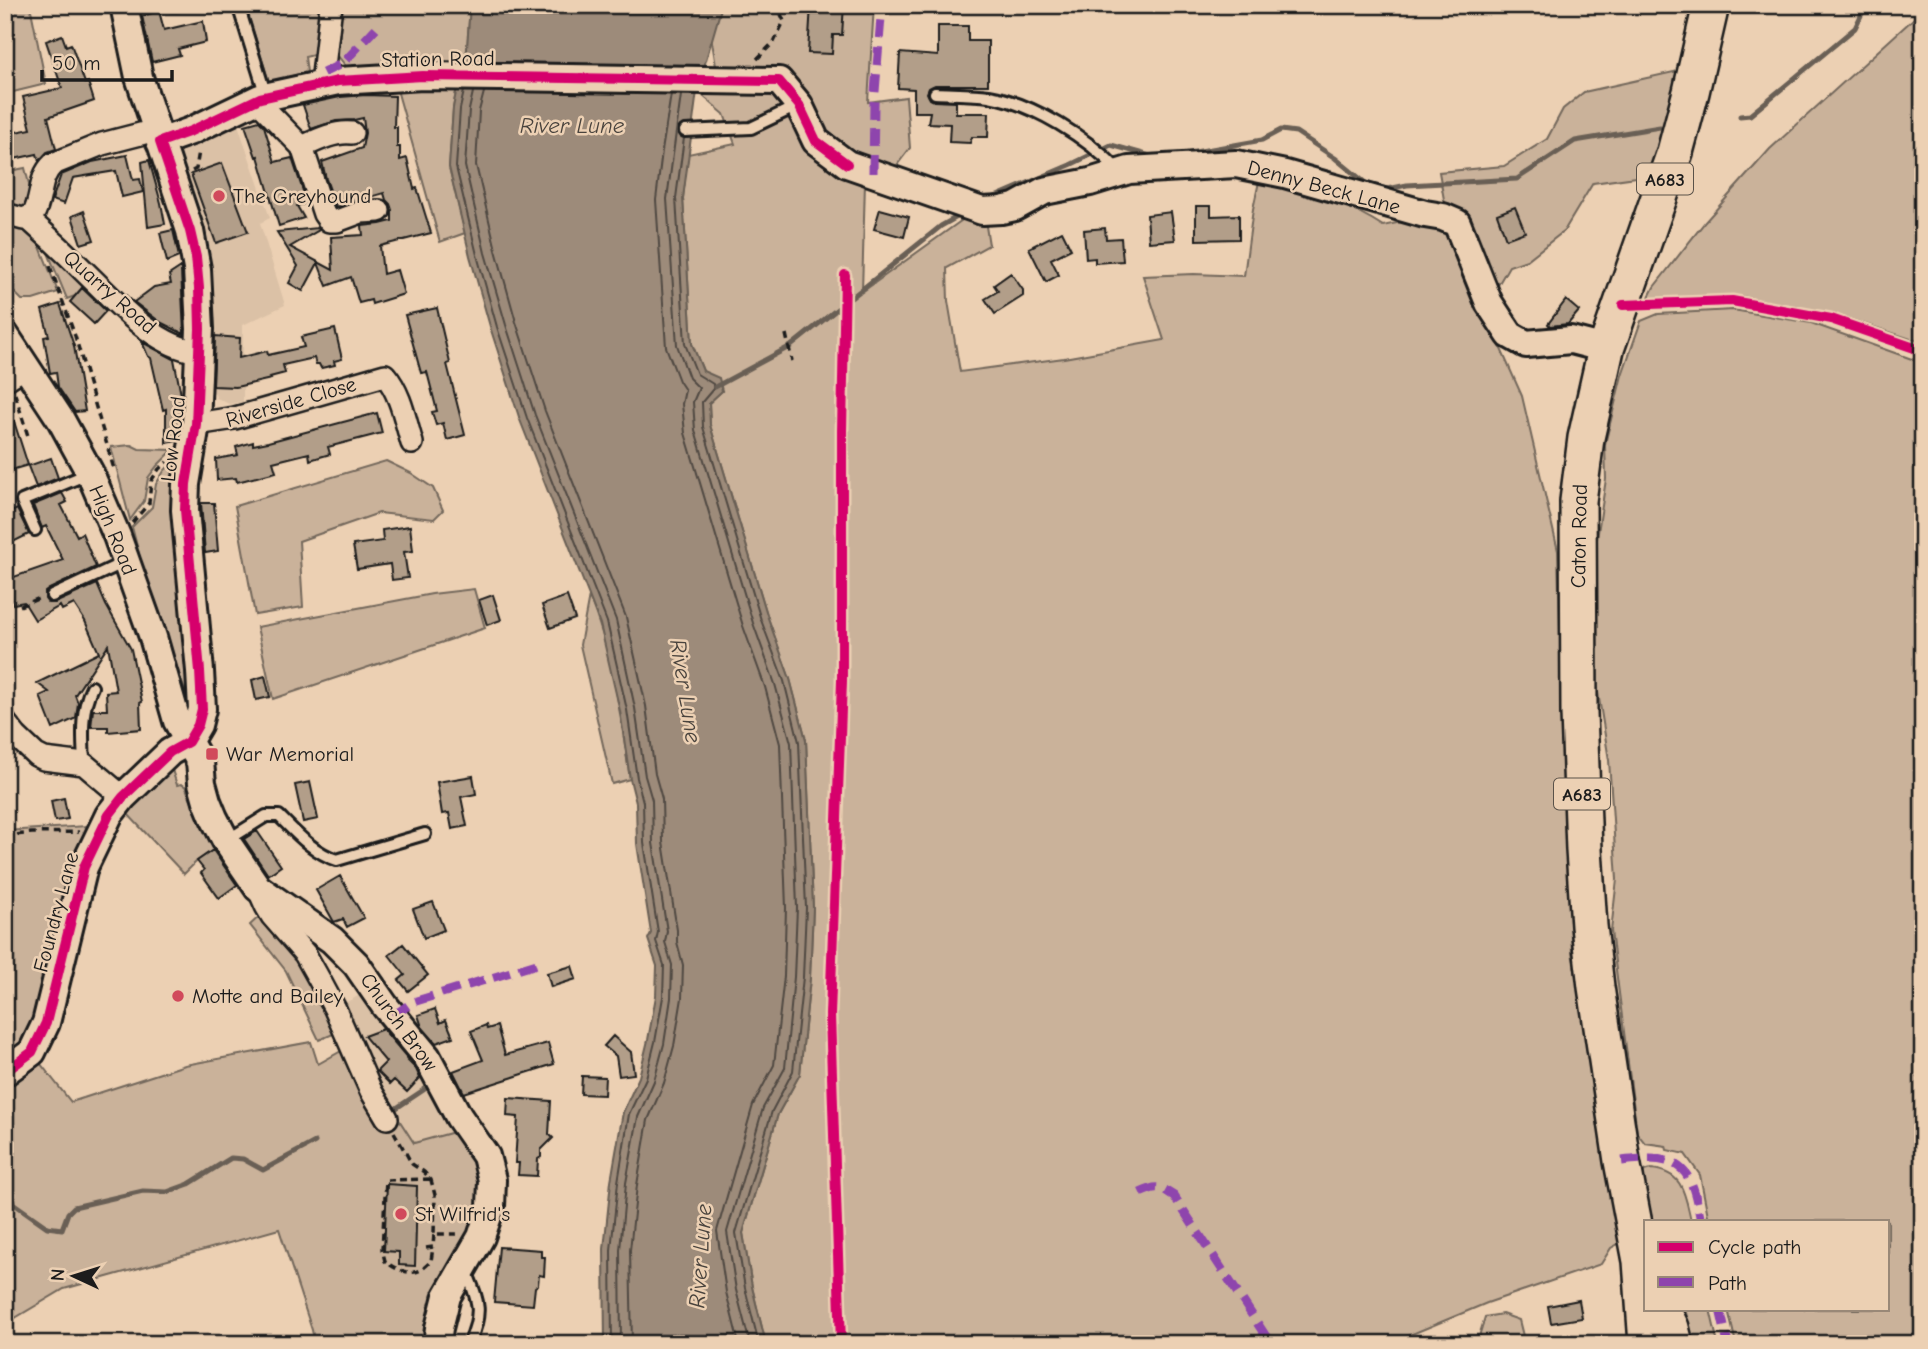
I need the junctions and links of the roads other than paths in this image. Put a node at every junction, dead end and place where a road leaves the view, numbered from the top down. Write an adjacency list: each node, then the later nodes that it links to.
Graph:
1 (124, 5): 12 (street, Low Road)
2 (238, 5): 8 (lane)
3 (331, 5): 6 (street)
4 (1711, 5): 19 (highway, Caton Road / A683)
5 (732, 80): 6 (street, Station Road); 9 (street, Denny Beck Lane)
6 (322, 84): 8 (street, Station Road)
7 (935, 93): 14 (lane)
8 (263, 97): 12 (street, Station Road); 13 (street)
9 (799, 105): 10 (lane); 14 (street, Denny Beck Lane)
10 (685, 131)
11 (352, 133): 13 (street)
12 (158, 136): 17 (street); 20 (street, Low Road)
13 (303, 147): 15 (street)
14 (1115, 167): 19 (street, Denny Beck Lane)
15 (379, 211)
16 (5, 214): 17 (street)
17 (30, 218): 20 (street, Quarry Road)
18 (5, 335): 21 (street, High Road)
19 (1606, 349): 39 (highway, Caton Road / A683)
20 (199, 352): 22 (street, Low Road)
21 (15, 379): 24 (street, High Road)
22 (197, 424): 23 (street, Riverside Close); 30 (street, Low Road)
23 (412, 443)
24 (90, 473): 25 (lane); 26 (street, High Road)
25 (34, 530)
26 (127, 560): 27 (lane); 30 (street, High Road)
27 (52, 596)
28 (92, 687): 31 (lane)
29 (5, 722): 31 (street)
30 (188, 742): 32 (street, Foundry Lane); 34 (street, Church Brow)
31 (84, 764): 32 (street)
32 (123, 797): 36 (street, Foundry Lane)
33 (425, 834): 34 (lane)
34 (226, 841): 35 (street, Church Brow)
35 (258, 888): 37 (street); 38 (street, Church Brow)
36 (5, 1072)
37 (387, 1118)
38 (464, 1265): 42 (street, Church Brow); 43 (lane)
39 (1644, 1266)
40 (1646, 1310): 44 (highway, A683)
41 (1662, 1310): 45 (highway)
42 (437, 1344)
43 (469, 1344)
44 (1647, 1344)
45 (1675, 1344)

